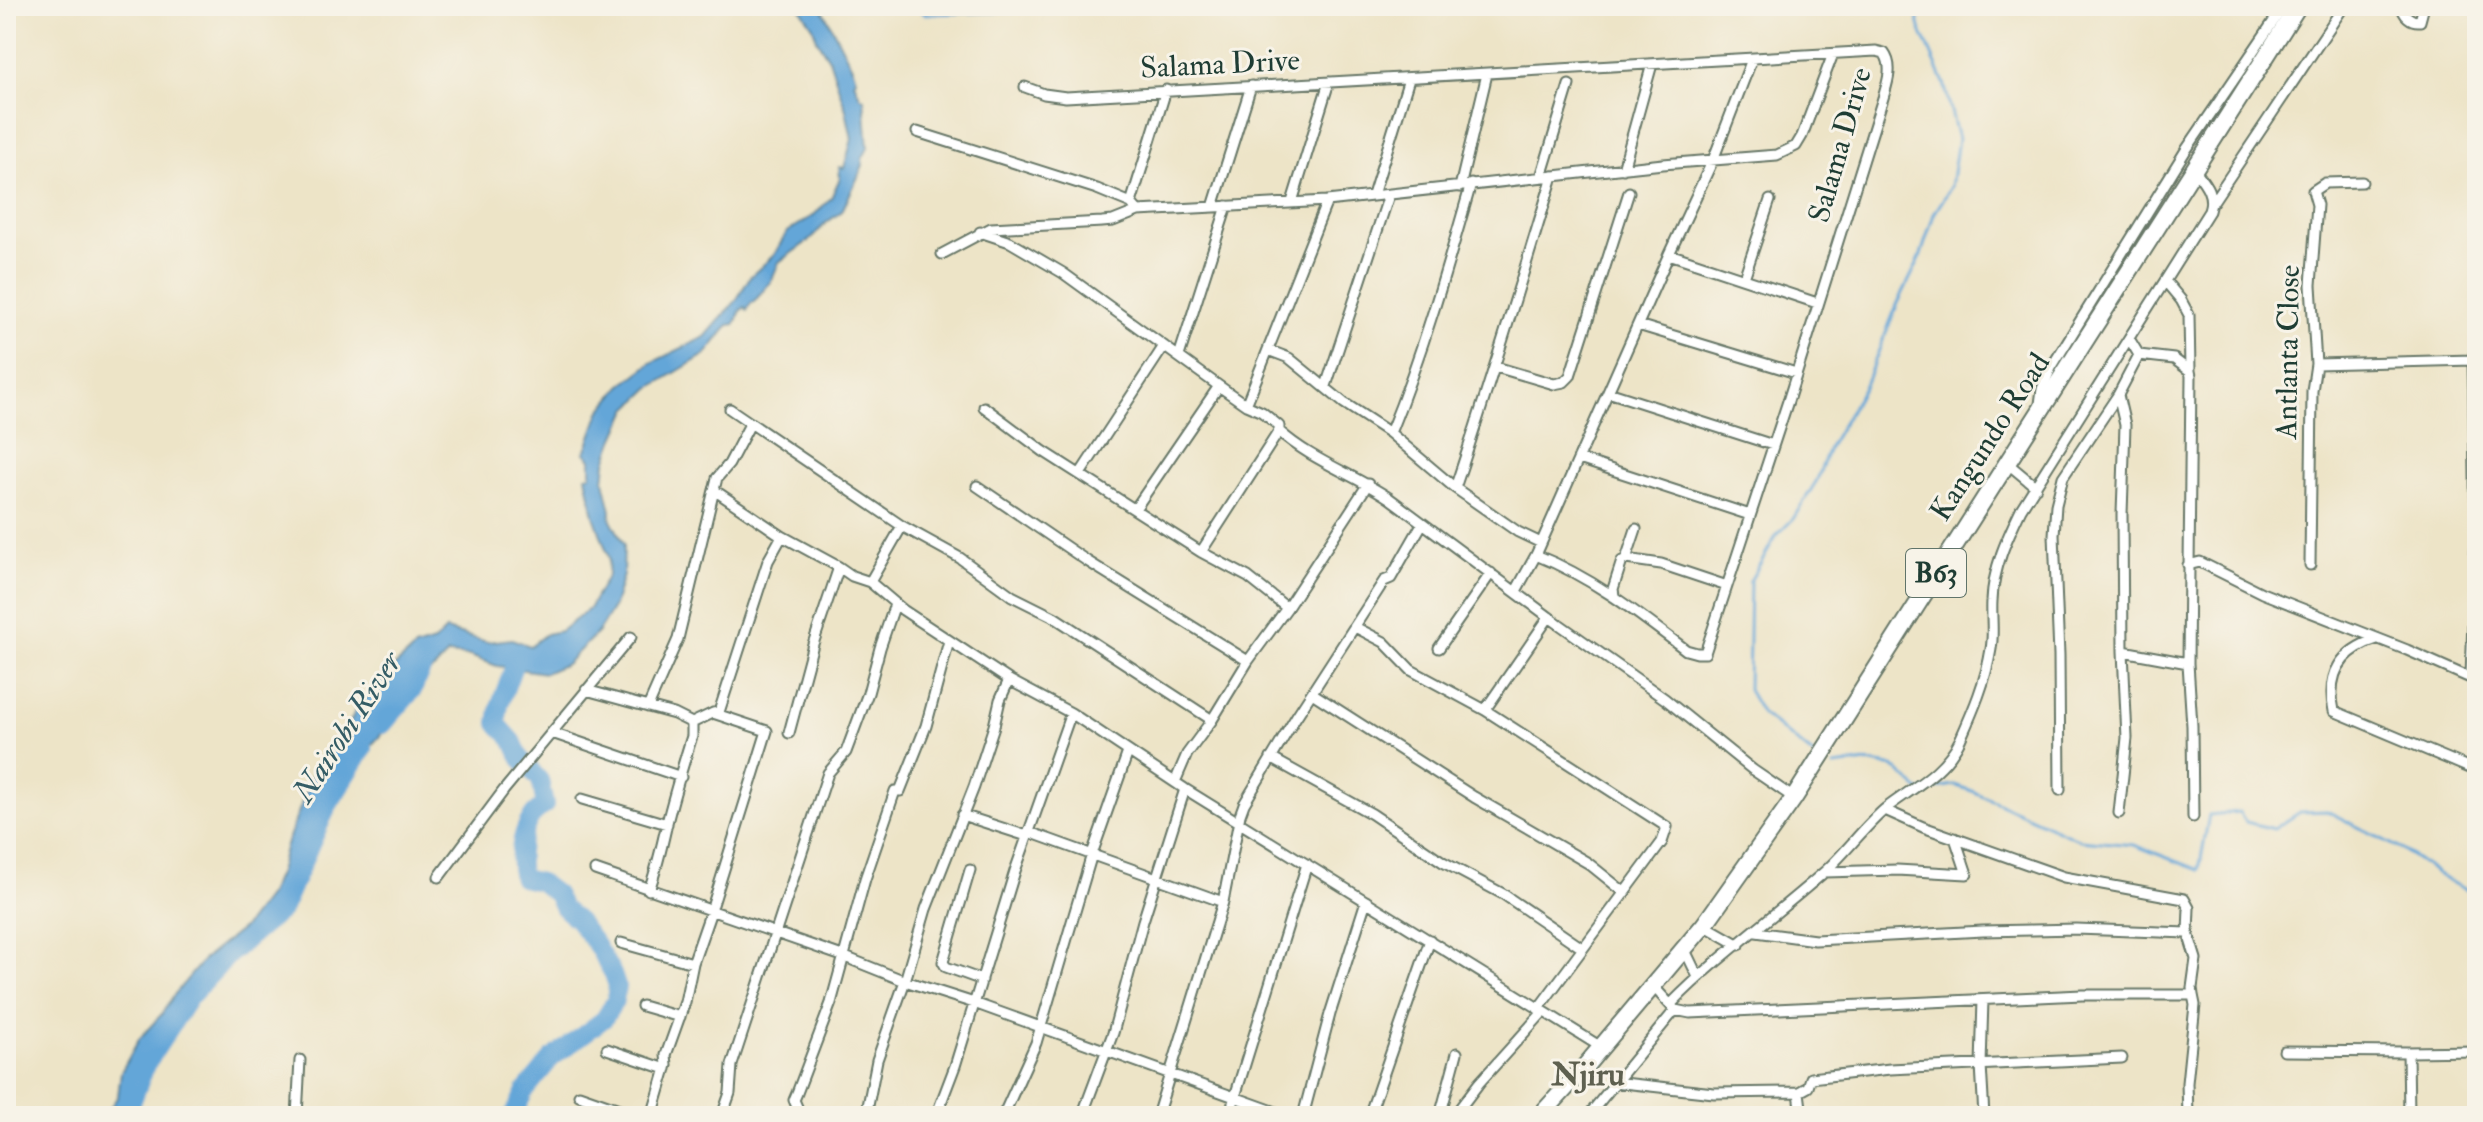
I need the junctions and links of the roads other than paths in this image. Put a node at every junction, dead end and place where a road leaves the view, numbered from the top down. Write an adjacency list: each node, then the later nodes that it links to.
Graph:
1 (2284, 6): 63 (street)
2 (2298, 6): 20 (highway, Kangundo Road / B63)
3 (2344, 6): 33 (street)
4 (2402, 6): 5 (street)
5 (2424, 6)
6 (1833, 54): 7 (street, Salama Drive); 17 (street); 43 (street, Salama Drive)
7 (1752, 59): 8 (street, Salama Drive); 17 (street)
8 (1652, 64): 9 (street, Salama Drive); 19 (street)
9 (1487, 74): 10 (street, Salama Drive); 25 (street)
10 (1409, 79): 11 (street, Salama Drive); 28 (street)
11 (1329, 82): 13 (street, Salama Drive); 32 (street)
12 (1569, 85): 22 (street)
13 (1251, 86): 15 (street, Salama Drive); 36 (street)
14 (1025, 87): 15 (street, Salama Drive)
15 (1166, 90): 35 (street)
16 (917, 132): 35 (street)
17 (1713, 160): 19 (street); 40 (street)
18 (2477, 161): 27 (street)
19 (1623, 169): 21 (street)
20 (2194, 169): 33 (street); 63 (highway, Kangundo Road / B63)
21 (1553, 176): 22 (street); 53 (street)
22 (1541, 177): 24 (street)
23 (2362, 182): 52 (street, Antlanta Close)
24 (1471, 184): 25 (street); 66 (street)
25 (1460, 187): 29 (street)
26 (1629, 192): 53 (street)
27 (2476, 192): 37 (street)
28 (1373, 195): 29 (street); 31 (street)
29 (1389, 195): 57 (street)
30 (1770, 200): 41 (street)
31 (1327, 201): 32 (street); 48 (street)
32 (1292, 202): 34 (street)
33 (2212, 203): 42 (street)
34 (1227, 206): 36 (street); 50 (street)
35 (1134, 207): 36 (street); 38 (street)
36 (1213, 207)
37 (2477, 209)
38 (980, 232): 39 (street); 47 (street)
39 (942, 254)
40 (1669, 254): 41 (street); 44 (street)
41 (1744, 278): 43 (street)
42 (2166, 282): 46 (street); 54 (street)
43 (1817, 303): 55 (street, Salama Drive)
44 (1638, 325): 55 (street); 58 (street)
45 (2477, 337): 51 (street)
46 (2130, 340): 49 (street); 73 (street)
47 (1164, 346): 50 (street); 70 (street)
48 (1268, 350): 57 (street); 60 (street)
49 (2139, 355): 54 (street); 59 (street)
50 (1179, 356): 56 (street)
51 (2473, 360): 52 (street); 81 (street)
52 (2316, 364): 88 (street, Antlanta Close)
53 (1496, 367): 74 (street)
54 (2190, 371): 87 (street)
55 (1796, 373): 67 (street, Salama Drive)
56 (1219, 386): 60 (street); 76 (street)
57 (1326, 386): 66 (street)
58 (1608, 392): 67 (street); 68 (street)
59 (2118, 395): 103 (street); 124 (street)
60 (1246, 405): 65 (street)
61 (984, 407): 70 (street)
62 (730, 409): 64 (street)
63 (2039, 412): 69 (highway, Kangundo Road / B63)
64 (750, 424): 75 (street); 79 (street)
65 (1279, 431): 71 (street); 84 (street)
66 (1390, 433): 74 (street)
67 (1773, 445): 77 (street, Salama Drive)
68 (1579, 459): 77 (street); 83 (street)
69 (2006, 462): 73 (street); 125 (highway, Kangundo Road / B63)
70 (1080, 474): 76 (street)
71 (1368, 484): 78 (street); 96 (street)
72 (977, 486): 104 (street)
73 (2036, 487): 127 (street)
74 (1455, 488): 83 (street)
75 (714, 490): 82 (street); 110 (street)
76 (1135, 509): 84 (street)
77 (1750, 515): 92 (street, Salama Drive)
78 (1422, 524): 90 (street); 98 (street)
79 (902, 526): 91 (street); 114 (street)
80 (1636, 529): 86 (street)
81 (2476, 531): 106 (street)
82 (782, 536): 89 (street); 112 (street)
83 (1541, 543): 85 (street)
84 (1201, 552): 96 (street)
85 (1536, 555): 93 (street); 94 (street)
86 (1626, 559): 92 (street); 94 (street)
87 (2188, 565): 100 (street); 105 (street)
88 (2310, 565)
89 (839, 567): 91 (street); 117 (street)
90 (1491, 573): 93 (street); 102 (street)
91 (870, 582): 95 (street)
92 (1727, 586): 94 (street, Salama Drive)
93 (1516, 591): 97 (street)
94 (1614, 596)
95 (895, 604): 101 (street); 150 (street)
96 (1287, 608): 104 (street)
97 (1549, 617): 111 (street); 125 (street)
98 (1355, 627): 109 (street); 111 (street)
99 (631, 637): 108 (street)
100 (2377, 639): 106 (street); 120 (street)
101 (949, 641): 107 (street); 156 (street)
102 (1439, 648)
103 (2123, 651): 105 (street); 128 (street)
104 (1248, 661): 114 (street)
105 (2188, 663): 130 (street)
106 (2474, 679)
107 (1009, 680): 113 (street); 129 (street)
108 (586, 690): 110 (street); 116 (street)
109 (1312, 693): 119 (street); 143 (street)
110 (648, 707): 115 (street)
111 (1485, 710): 143 (street)
112 (713, 713): 115 (street); 146 (street)
113 (1071, 713): 118 (street); 133 (street)
114 (1212, 720): 122 (street)
115 (692, 723): 121 (street)
116 (552, 733): 121 (street); 140 (street)
117 (789, 733)
118 (1128, 752): 122 (street); 135 (street)
119 (1271, 758): 131 (street); 154 (street)
120 (2477, 771)
121 (681, 777): 132 (street)
122 (1175, 782): 123 (street)
123 (1185, 789): 131 (street); 141 (street)
124 (2060, 790)
125 (1794, 798): 147 (highway, Kangundo Road / B63)
126 (582, 799): 132 (street)
127 (1885, 810): 134 (street); 139 (street)
128 (2119, 813)
129 (962, 815): 133 (street); 160 (street)
130 (2193, 817)
131 (1240, 823): 136 (street); 145 (street)
132 (667, 824): 142 (street)
133 (1028, 834): 135 (street); 159 (street)
134 (1955, 838): 139 (street); 149 (street)
135 (1092, 854): 141 (street); 169 (street)
136 (1307, 864): 144 (street); 185 (street)
137 (595, 870): 142 (street)
138 (970, 870): 159 (street)
139 (1825, 872): 148 (street)
140 (439, 877)
141 (1157, 879): 145 (street); 172 (street)
142 (649, 890): 146 (street)
143 (1624, 892): 154 (street)
144 (1366, 901): 151 (street); 198 (street)
145 (1223, 902): 181 (street)
146 (711, 911): 150 (street); 157 (street)
147 (1704, 925): 153 (street); 155 (highway, Kangundo Road / B63)
148 (1756, 932): 149 (street); 153 (street)
149 (2188, 933): 162 (street)
150 (776, 935): 156 (street); 189 (street)
151 (1430, 940): 167 (street); 199 (street)
152 (621, 943): 157 (street)
153 (1739, 945): 158 (street)
154 (1582, 948): 167 (street)
155 (1684, 948): 158 (street); 161 (highway, Kangundo Road / B63)
156 (845, 957): 160 (street); 190 (street)
157 (693, 963): 168 (street)
158 (1698, 977): 166 (street)
159 (982, 980): 164 (street)
160 (905, 981): 164 (street); 191 (street)
161 (1653, 986): 166 (street); 170 (highway, Kangundo Road / B63)
162 (2193, 995): 163 (street); 206 (street)
163 (1983, 1000): 166 (street); 179 (street)
164 (974, 1003): 169 (street); 192 (street)
165 (642, 1006): 168 (street)
166 (1673, 1007): 182 (street)
167 (1540, 1011): 170 (street); 201 (street)
168 (680, 1017): 180 (street)
169 (1040, 1028): 172 (street); 193 (street)
170 (1601, 1047): 202 (highway, Kangundo Road / B63)
171 (607, 1049): 180 (street)
172 (1107, 1051): 181 (street); 194 (street)
173 (2284, 1051): 175 (street)
174 (2477, 1051): 175 (street)
175 (2408, 1052): 207 (street)
176 (1457, 1053): 200 (street)
177 (2122, 1058): 179 (street)
178 (300, 1060): 186 (street)
179 (1981, 1065): 183 (street); 205 (street)
180 (666, 1069): 188 (street)
181 (1171, 1074): 185 (street); 195 (street)
182 (1614, 1082): 183 (street); 203 (street)
183 (1799, 1092): 204 (street)
184 (579, 1095): 187 (street)
185 (1235, 1097): 196 (street); 197 (street)
186 (297, 1116)
187 (639, 1116)
188 (652, 1116)
189 (722, 1116)
190 (801, 1116)
191 (866, 1116)
192 (936, 1116)
193 (1003, 1116)
194 (1082, 1116)
195 (1157, 1116)
196 (1229, 1116)
197 (1287, 1116)
198 (1303, 1116)
199 (1369, 1116)
200 (1440, 1116)
201 (1454, 1116)
202 (1540, 1116)
203 (1588, 1116)
204 (1802, 1116)
205 (1984, 1116)
206 (2188, 1116)
207 (2409, 1116)

